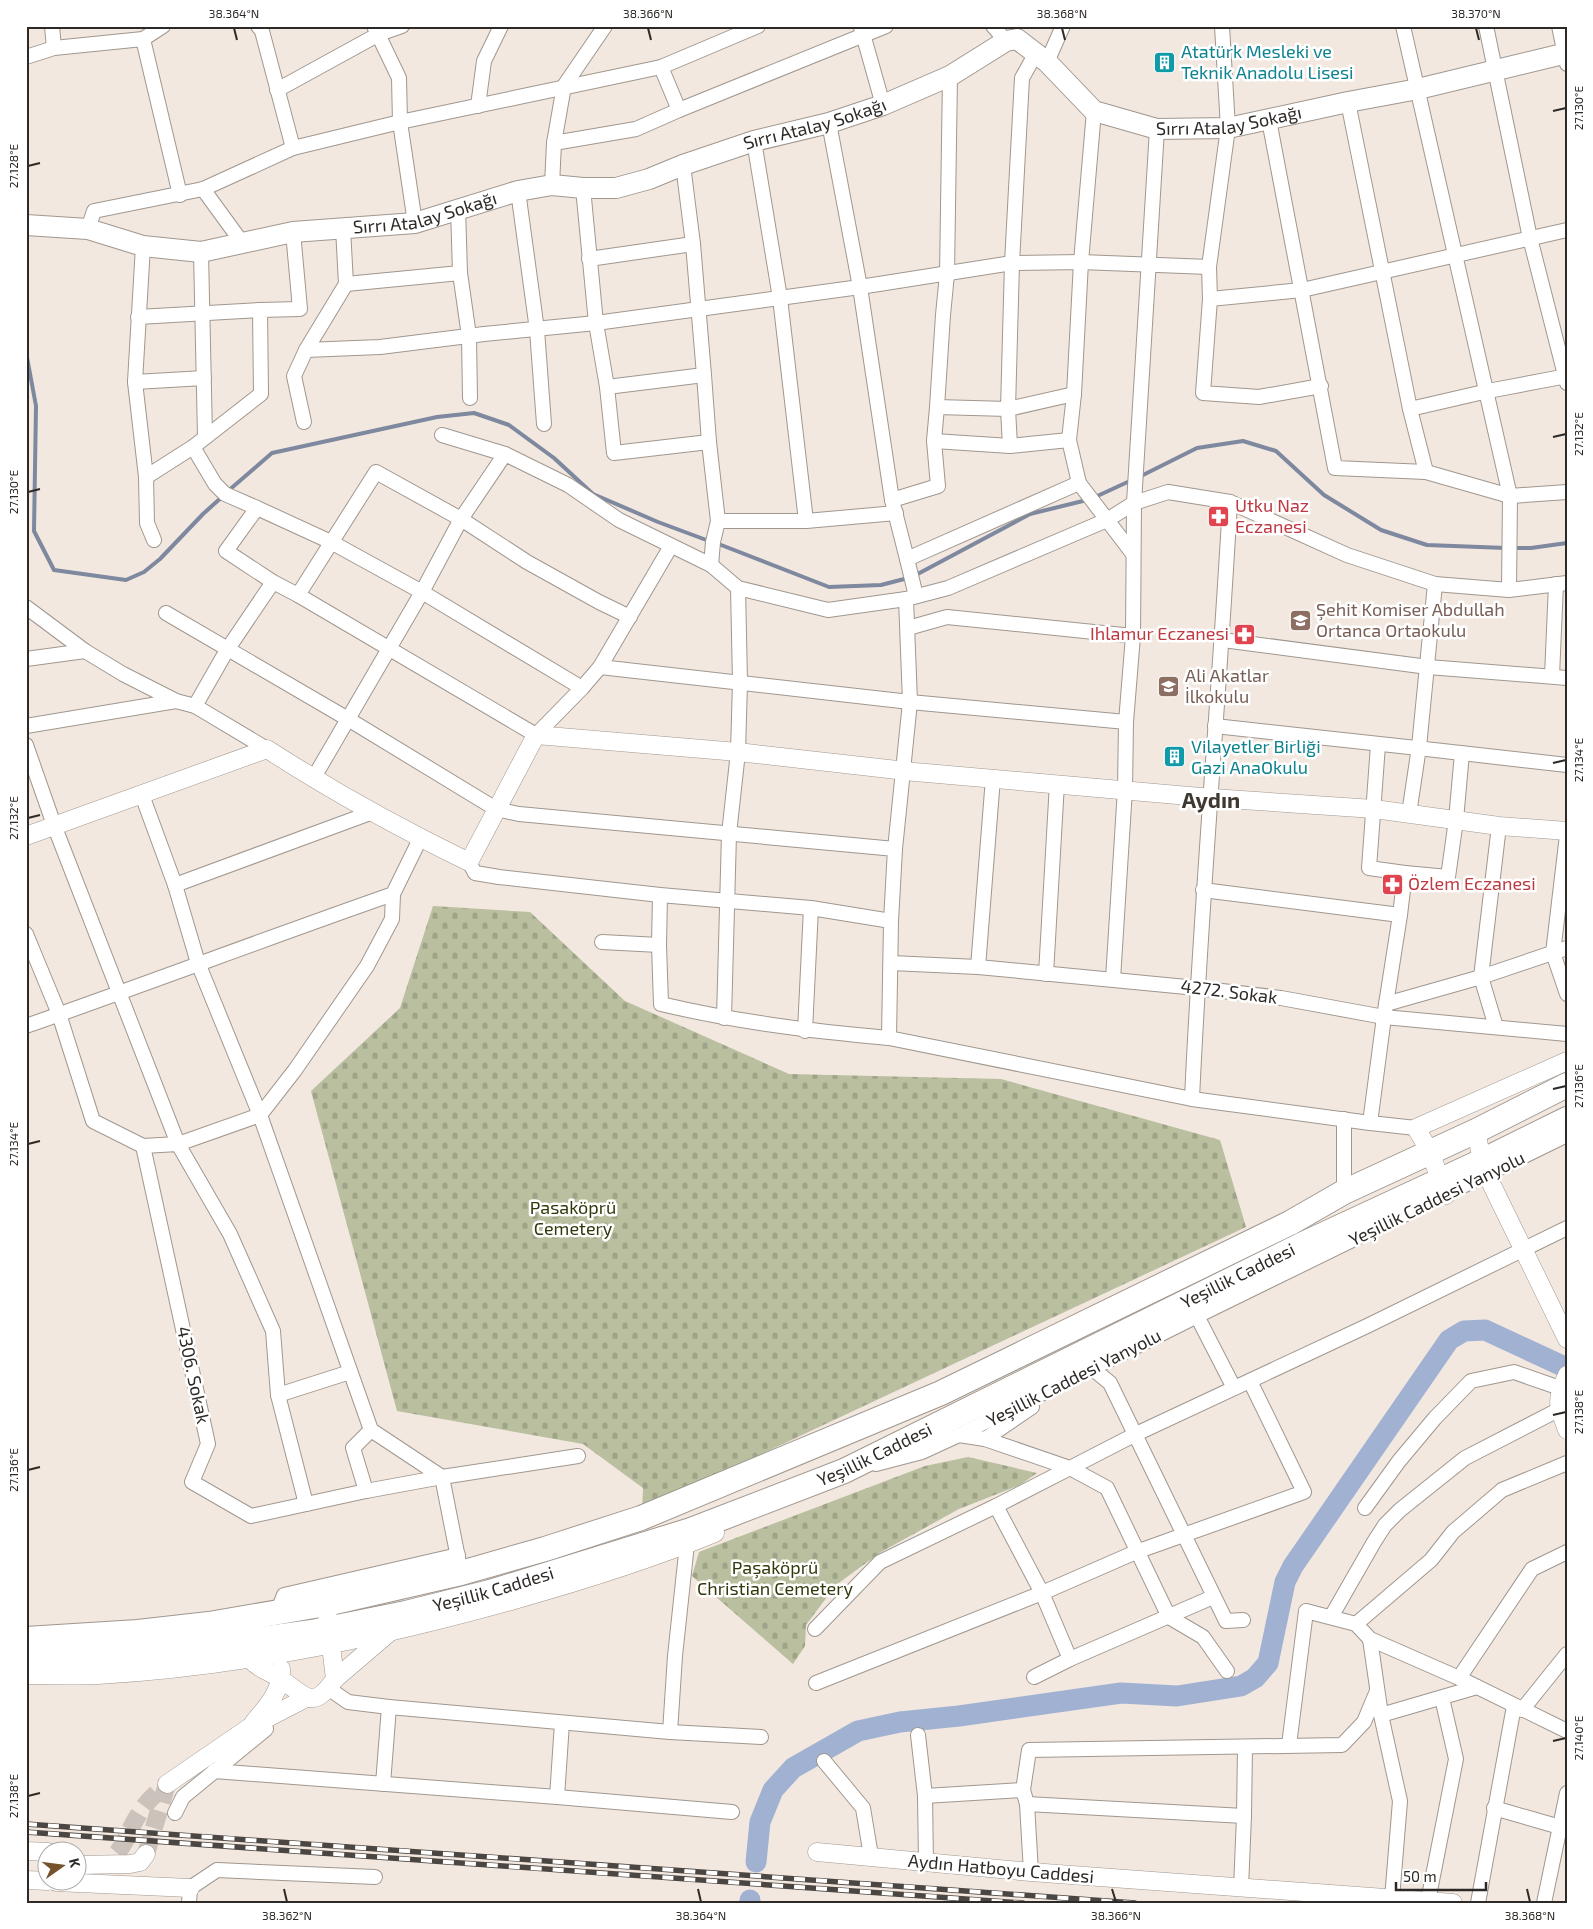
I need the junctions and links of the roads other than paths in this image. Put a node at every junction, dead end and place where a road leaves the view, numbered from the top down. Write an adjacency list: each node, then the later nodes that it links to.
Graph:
1 (52, 26): 19 (street)
2 (163, 26): 18 (street)
3 (402, 26): 15 (street)
4 (501, 26): 31 (street)
5 (605, 26): 26 (street)
6 (758, 26): 23 (street)
7 (886, 26): 16 (street)
8 (993, 26): 17 (street)
9 (1063, 26): 22 (street)
10 (1222, 26): 37 (street)
11 (1403, 26): 27 (street)
12 (1486, 26): 24 (street)
13 (1559, 26): 21 (street)
14 (264, 28): 28 (street)
15 (376, 30): 28 (street); 35 (street)
16 (862, 31): 30 (street); 32 (street)
17 (1016, 36): 22 (main road, Sırrı Atalay Sokağı); 25 (main road, Sırrı Atalay Sokağı)
18 (143, 39): 19 (street); 47 (street)
19 (54, 48): 20 (street)
20 (26, 57)
21 (1566, 57): 24 (main road, Sırrı Atalay Sokağı)
22 (1042, 58): 33 (main road, Sırrı Atalay Sokağı); 63 (street)
23 (661, 67): 26 (street); 32 (street)
24 (1496, 71): 27 (main road, Sırrı Atalay Sokağı); 55 (street)
25 (950, 76): 30 (main road, Sırrı Atalay Sokağı); 68 (street)
26 (564, 86): 31 (street); 40 (street)
27 (1418, 89): 29 (main road, Sırrı Atalay Sokağı); 60 (street)
28 (277, 90): 41 (street)
29 (1348, 102): 34 (main road, Sırrı Atalay Sokağı); 66 (street)
30 (883, 105): 36 (main road, Sırrı Atalay Sokağı)
31 (478, 106): 35 (street)
32 (679, 110): 40 (street)
33 (1094, 111): 38 (main road, Sırrı Atalay Sokağı); 62 (street)
34 (1269, 120): 37 (main road, Sırrı Atalay Sokağı); 71 (street)
35 (400, 122): 41 (street); 49 (street)
36 (829, 123): 39 (main road, Sırrı Atalay Sokağı); 70 (street)
37 (1228, 128): 38 (main road, Sırrı Atalay Sokağı); 65 (street)
38 (1157, 130): 64 (street)
39 (754, 141): 42 (main road, Sırrı Atalay Sokağı); 72 (street)
40 (554, 143): 43 (street)
41 (293, 148): 45 (street)
42 (683, 165): 44 (main road, Sırrı Atalay Sokağı); 57 (street)
43 (552, 185): 44 (main road, Sırrı Atalay Sokağı); 46 (main road, Sırrı Atalay Sokağı)
44 (583, 188): 61 (street)
45 (203, 189): 47 (street); 56 (street)
46 (518, 190): 48 (main road, Sırrı Atalay Sokağı); 79 (street)
47 (180, 195): 52 (street)
48 (458, 208): 49 (main road, Sırrı Atalay Sokağı); 67 (street)
49 (415, 223): 51 (main road, Sırrı Atalay Sokağı)
50 (26, 225): 52 (main road, Sırrı Atalay Sokağı)
51 (343, 228): 54 (main road, Sırrı Atalay Sokağı); 69 (street)
52 (88, 229): 58 (main road, Sırrı Atalay Sokağı)
53 (1567, 230): 55 (street)
54 (293, 232): 56 (main road, Sırrı Atalay Sokağı); 74 (street)
55 (1530, 238): 60 (street); 84 (street)
56 (243, 244): 59 (main road, Sırrı Atalay Sokağı)
57 (693, 244): 61 (street); 75 (street)
58 (143, 246): 59 (main road, Sırrı Atalay Sokağı); 77 (street)
59 (200, 252): 76 (street)
60 (1456, 255): 66 (street); 88 (street)
61 (589, 259): 78 (street)
62 (1081, 262): 63 (street); 64 (street); 89 (street)
63 (1012, 263): 68 (street); 92 (street)
64 (1148, 265): 65 (street); 110 (street)
65 (1209, 267): 73 (street)
66 (1382, 272): 71 (street); 93 (street)
67 (460, 273): 69 (street); 80 (street)
68 (947, 274): 70 (street); 91 (street)
69 (346, 284): 81 (street)
70 (860, 287): 72 (street); 111 (street)
71 (1302, 290): 73 (street); 86 (street)
72 (780, 298): 75 (street); 116 (street)
73 (1210, 299): 86 (street)
74 (260, 310): 76 (street); 97 (street)
75 (699, 310): 78 (street); 82 (street)
76 (202, 314): 77 (street); 83 (street)
77 (138, 317): 85 (street)
78 (596, 323): 79 (street); 87 (street)
79 (537, 330): 80 (street); 95 (street)
80 (469, 336): 81 (street); 90 (street)
81 (306, 350): 94 (street)
82 (704, 375): 87 (street); 100 (street)
83 (204, 378): 85 (street); 97 (street)
84 (1566, 378): 88 (street)
85 (135, 382): 105 (street)
86 (1321, 386): 104 (street)
87 (607, 387): 100 (street)
88 (1488, 391): 93 (street); 108 (street)
89 (1074, 394): 92 (street); 98 (street)
90 (470, 398)
91 (937, 407): 92 (street); 99 (street)
92 (1008, 409): 101 (street)
93 (1410, 409): 104 (street)
94 (304, 422)
95 (544, 424)
96 (442, 435): 103 (street)
97 (205, 438): 102 (street)
98 (1069, 440): 101 (street); 106 (street)
99 (934, 441): 101 (street); 111 (street)
100 (708, 442): 115 (street)
101 (1010, 446)
102 (193, 447): 105 (street); 112 (street)
103 (504, 454): 113 (street); 119 (street)
104 (1426, 472): 108 (street)
105 (146, 477): 117 (street)
106 (1079, 483): 114 (street); 121 (street)
107 (1567, 492): 108 (street)
108 (1510, 496): 127 (street)
109 (1230, 502): 110 (street); 124 (street); 136 (street)
110 (1134, 503): 114 (street); 120 (street)
111 (894, 507): 116 (street); 121 (street)
112 (257, 508): 118 (street); 123 (street)
113 (461, 519): 118 (street); 128 (street); 133 (street)
114 (1106, 520): 120 (street); 130 (street)
115 (718, 521): 116 (street); 122 (street)
116 (806, 521)
117 (154, 540)
118 (331, 542): 128 (street); 129 (street)
119 (671, 546): 122 (street); 133 (street)
120 (1133, 554): 135 (street)
121 (907, 559): 130 (street)
122 (711, 565): 126 (street)
123 (273, 582): 129 (street); 138 (street)
124 (1435, 584): 127 (street); 142 (street)
125 (1561, 584): 127 (street); 143 (street)
126 (738, 588): 130 (street); 145 (street)
127 (1509, 590)
128 (422, 592): 137 (street); 146 (street)
129 (298, 595): 137 (street)
130 (911, 598): 134 (street)
131 (26, 607): 139 (street)
132 (166, 614): 138 (street)
133 (630, 617): 141 (street)
134 (908, 628): 135 (street); 148 (street)
135 (1133, 636): 151 (street)
136 (1223, 640): 142 (street); 153 (street)
137 (387, 648): 150 (street); 154 (street)
138 (227, 650): 149 (street); 150 (street)
139 (85, 651): 140 (street); 147 (street)
140 (26, 659)
141 (600, 666): 145 (street); 146 (street)
142 (1428, 667): 143 (street); 157 (street)
143 (1552, 676): 144 (street)
144 (1567, 678)
145 (740, 682): 148 (street); 159 (street)
146 (582, 688): 154 (street)
147 (176, 701): 149 (street); 152 (street)
148 (910, 702): 151 (street); 162 (street)
149 (196, 706): 158 (street)
150 (348, 719): 163 (street); 169 (street)
151 (1126, 722): 166 (street)
152 (26, 726)
153 (1215, 726): 155 (street); 168 (street)
154 (536, 735): 159 (street); 169 (street)
155 (1378, 744): 157 (street); 170 (street)
156 (26, 745): 174 (street)
157 (1419, 747): 160 (street); 172 (street)
158 (266, 749): 163 (street); 167 (street)
159 (738, 752): 162 (street); 177 (street)
160 (1462, 753): 161 (street); 173 (street)
161 (1567, 765)
162 (904, 771): 164 (street); 181 (street)
163 (313, 778): 171 (street)
164 (993, 778): 165 (street); 198 (street)
165 (1057, 783): 166 (street); 199 (street)
166 (1125, 789): 168 (street); 201 (street)
167 (142, 795): 174 (street); 184 (street)
168 (1212, 798): 170 (street); 185 (street)
169 (496, 809): 177 (street); 182 (street)
170 (1374, 809): 172 (street); 183 (street)
171 (372, 812): 180 (street); 184 (street)
172 (1409, 814): 173 (street)
173 (1456, 820): 175 (street); 183 (street)
174 (54, 825): 179 (street); 203 (street)
175 (1499, 826): 176 (street); 200 (street)
176 (1567, 831)
177 (729, 834): 181 (street); 188 (street)
178 (1567, 835): 195 (street)
179 (26, 836)
180 (422, 838): 182 (street); 186 (street)
181 (895, 849): 191 (street)
182 (469, 862): 187 (street)
183 (1404, 873): 190 (street)
184 (175, 885): 196 (street)
185 (1203, 890): 190 (street); 202 (street)
186 (393, 894): 196 (street); 216 (street)
187 (660, 895): 188 (street); 194 (street)
188 (727, 901): 189 (street); 207 (street)
189 (811, 908): 191 (street); 210 (street)
190 (1400, 915): 205 (street)
191 (891, 921): 197 (street)
192 (26, 934): 206 (street)
193 (602, 942): 194 (street)
194 (659, 945): 207 (street)
195 (1560, 950): 200 (street); 204 (street)
196 (198, 963): 203 (street); 216 (street)
197 (890, 963): 198 (street, 4272. Sokak); 212 (street)
198 (978, 967): 199 (street, 4272. Sokak)
199 (1046, 974): 201 (street, 4272. Sokak)
200 (1481, 977): 205 (street); 209 (street)
201 (1113, 979): 202 (street, 4272. Sokak)
202 (1197, 988): 205 (street, 4272. Sokak); 215 (street)
203 (119, 994): 206 (street); 223 (street)
204 (1567, 994)
205 (1385, 1011): 209 (street, 4272. Sokak); 219 (street)
206 (59, 1014): 208 (street); 224 (street)
207 (724, 1018): 210 (street)
208 (26, 1026)
209 (1496, 1027): 211 (street, 4272. Sokak)
210 (805, 1031): 212 (street)
211 (1567, 1034)
212 (889, 1038): 215 (street)
213 (1567, 1061): 220 (street)
214 (1567, 1085): 221 (highway, Yeşillik Caddesi)
215 (1192, 1099): 217 (street)
216 (260, 1115): 223 (street); 234 (street)
217 (1344, 1119): 219 (street); 228 (street)
218 (1567, 1119): 226 (highway, Yeşillik Caddesi)
219 (1370, 1123): 220 (street)
220 (1416, 1128): 225 (street)
221 (1476, 1131): 225 (highway, Yeşillik Caddesi); 226 (street)
222 (1567, 1135): 226 (street, Yeşillik Caddesi Yanyolu)
223 (178, 1144): 224 (street); 239 (street)
224 (143, 1146): 253 (street, 4306. Sokak)
225 (1430, 1152): 227 (street); 228 (highway, Yeşillik Caddesi)
226 (1484, 1168): 227 (highway, Yeşillik Caddesi); 230 (street)
227 (1443, 1187): 231 (street, Yeşillik Caddesi Yanyolu); 249 (highway, Yeşillik Caddesi)
228 (1344, 1192): 260 (highway, Yeşillik Caddesi)
229 (1567, 1228): 230 (street)
230 (1524, 1249): 232 (street); 236 (street)
231 (1197, 1316): 233 (street, Yeşillik Caddesi Yanyolu); 238 (street)
232 (1564, 1327)
233 (1093, 1368): 235 (street, Yeşillik Caddesi Yanyolu); 243 (street)
234 (350, 1372): 239 (street); 241 (street)
235 (1076, 1377): 244 (street, Yeşillik Caddesi Yanyolu); 245 (street)
236 (1250, 1380): 238 (street); 256 (street)
237 (1563, 1382): 240 (street); 255 (street)
238 (1234, 1388): 243 (street)
239 (278, 1395): 253 (street)
240 (1560, 1409): 242 (street); 265 (street)
241 (370, 1430): 250 (street); 251 (street)
242 (1567, 1430)
243 (1136, 1434): 248 (street); 256 (street)
244 (959, 1435): 245 (street); 249 (street, Yeşillik Caddesi Yanyolu)
245 (985, 1439): 248 (street)
246 (578, 1456): 250 (street)
247 (1567, 1463): 267 (street)
248 (1070, 1468): 254 (street); 258 (street)
249 (844, 1471): 252 (highway, Yeşillik Caddesi)
250 (442, 1477): 251 (street); 260 (street)
251 (366, 1491): 253 (street)
252 (782, 1495): 257 (street); 271 (highway, Yeşillik Caddesi)
253 (306, 1504)
254 (996, 1506): 261 (street); 268 (street)
255 (1365, 1508)
256 (1184, 1533): 258 (street); 262 (street)
257 (687, 1544): 269 (street); 294 (street)
258 (1136, 1552): 261 (street); 264 (street)
259 (1567, 1552): 281 (street)
260 (459, 1564): 263 (highway, Yeşillik Caddesi); 270 (street)
261 (1042, 1593): 276 (street); 282 (street)
262 (1213, 1598): 264 (street); 266 (street)
263 (326, 1604): 270 (highway, Yeşillik Caddesi); 271 (street)
264 (1169, 1616): 276 (street); 277 (street)
265 (1331, 1617): 267 (street); 297 (street)
266 (1243, 1620)
267 (1356, 1624): 272 (street)
268 (815, 1630)
269 (390, 1631): 271 (street); 283 (street)
270 (279, 1634): 271 (highway, Yeşillik Caddesi); 273 (highway, Yeşillik Caddesi); 275 (street); 280 (street)
271 (330, 1636): 283 (street)
272 (1370, 1638): 281 (street); 285 (street)
273 (28, 1643)
274 (1567, 1654): 289 (street)
275 (250, 1659): 278 (street); 280 (street)
276 (1070, 1659): 279 (street)
277 (1227, 1671)
278 (26, 1675)
279 (1034, 1677)
280 (281, 1678): 286 (street); 292 (street)
281 (1459, 1678): 284 (street)
282 (816, 1682)
283 (332, 1684): 286 (street); 288 (street)
284 (1477, 1687): 287 (street); 289 (street)
285 (1378, 1691): 290 (street); 297 (street)
286 (306, 1698): 292 (street)
287 (1442, 1698): 290 (street); 326 (street)
288 (389, 1707): 291 (street); 302 (street)
289 (1518, 1708): 293 (street); 308 (street)
290 (1381, 1715): 325 (street)
291 (562, 1723): 294 (street); 306 (street)
292 (257, 1724): 300 (street); 301 (street)
293 (1567, 1731)
294 (670, 1732): 296 (street)
295 (918, 1735): 305 (street)
296 (761, 1737)
297 (1288, 1745): 298 (street)
298 (1245, 1748): 303 (street); 311 (street)
299 (824, 1761): 317 (street)
300 (214, 1771): 302 (street); 310 (street)
301 (167, 1784)
302 (383, 1784): 306 (street)
303 (1024, 1790): 305 (street); 307 (street)
304 (1567, 1792): 312 (street)
305 (925, 1796): 318 (street)
306 (557, 1797): 309 (street)
307 (1026, 1804): 311 (street); 320 (street)
308 (1494, 1808): 312 (street); 328 (street)
309 (732, 1812)
310 (175, 1813)
311 (1244, 1816): 323 (street)
312 (1560, 1827): 329 (street)
313 (817, 1852): 317 (street, Aydın Hatboyu Caddesi)
314 (117, 1853): 315 (street)
315 (88, 1854)
316 (146, 1854): 319 (street)
317 (871, 1856): 318 (street, Aydın Hatboyu Caddesi)
318 (926, 1863): 320 (street, Aydın Hatboyu Caddesi)
319 (88, 1865)
320 (1031, 1872): 323 (street, Aydın Hatboyu Caddesi)
321 (375, 1877): 324 (street)
322 (88, 1885): 324 (street)
323 (1241, 1888): 325 (street, Aydın Hatboyu Caddesi)
324 (189, 1895)
325 (1392, 1899): 326 (street, Aydın Hatboyu Caddesi)
326 (1428, 1901): 327 (street, Aydın Hatboyu Caddesi)
327 (1453, 1903)
328 (1478, 1903)
329 (1544, 1903)

